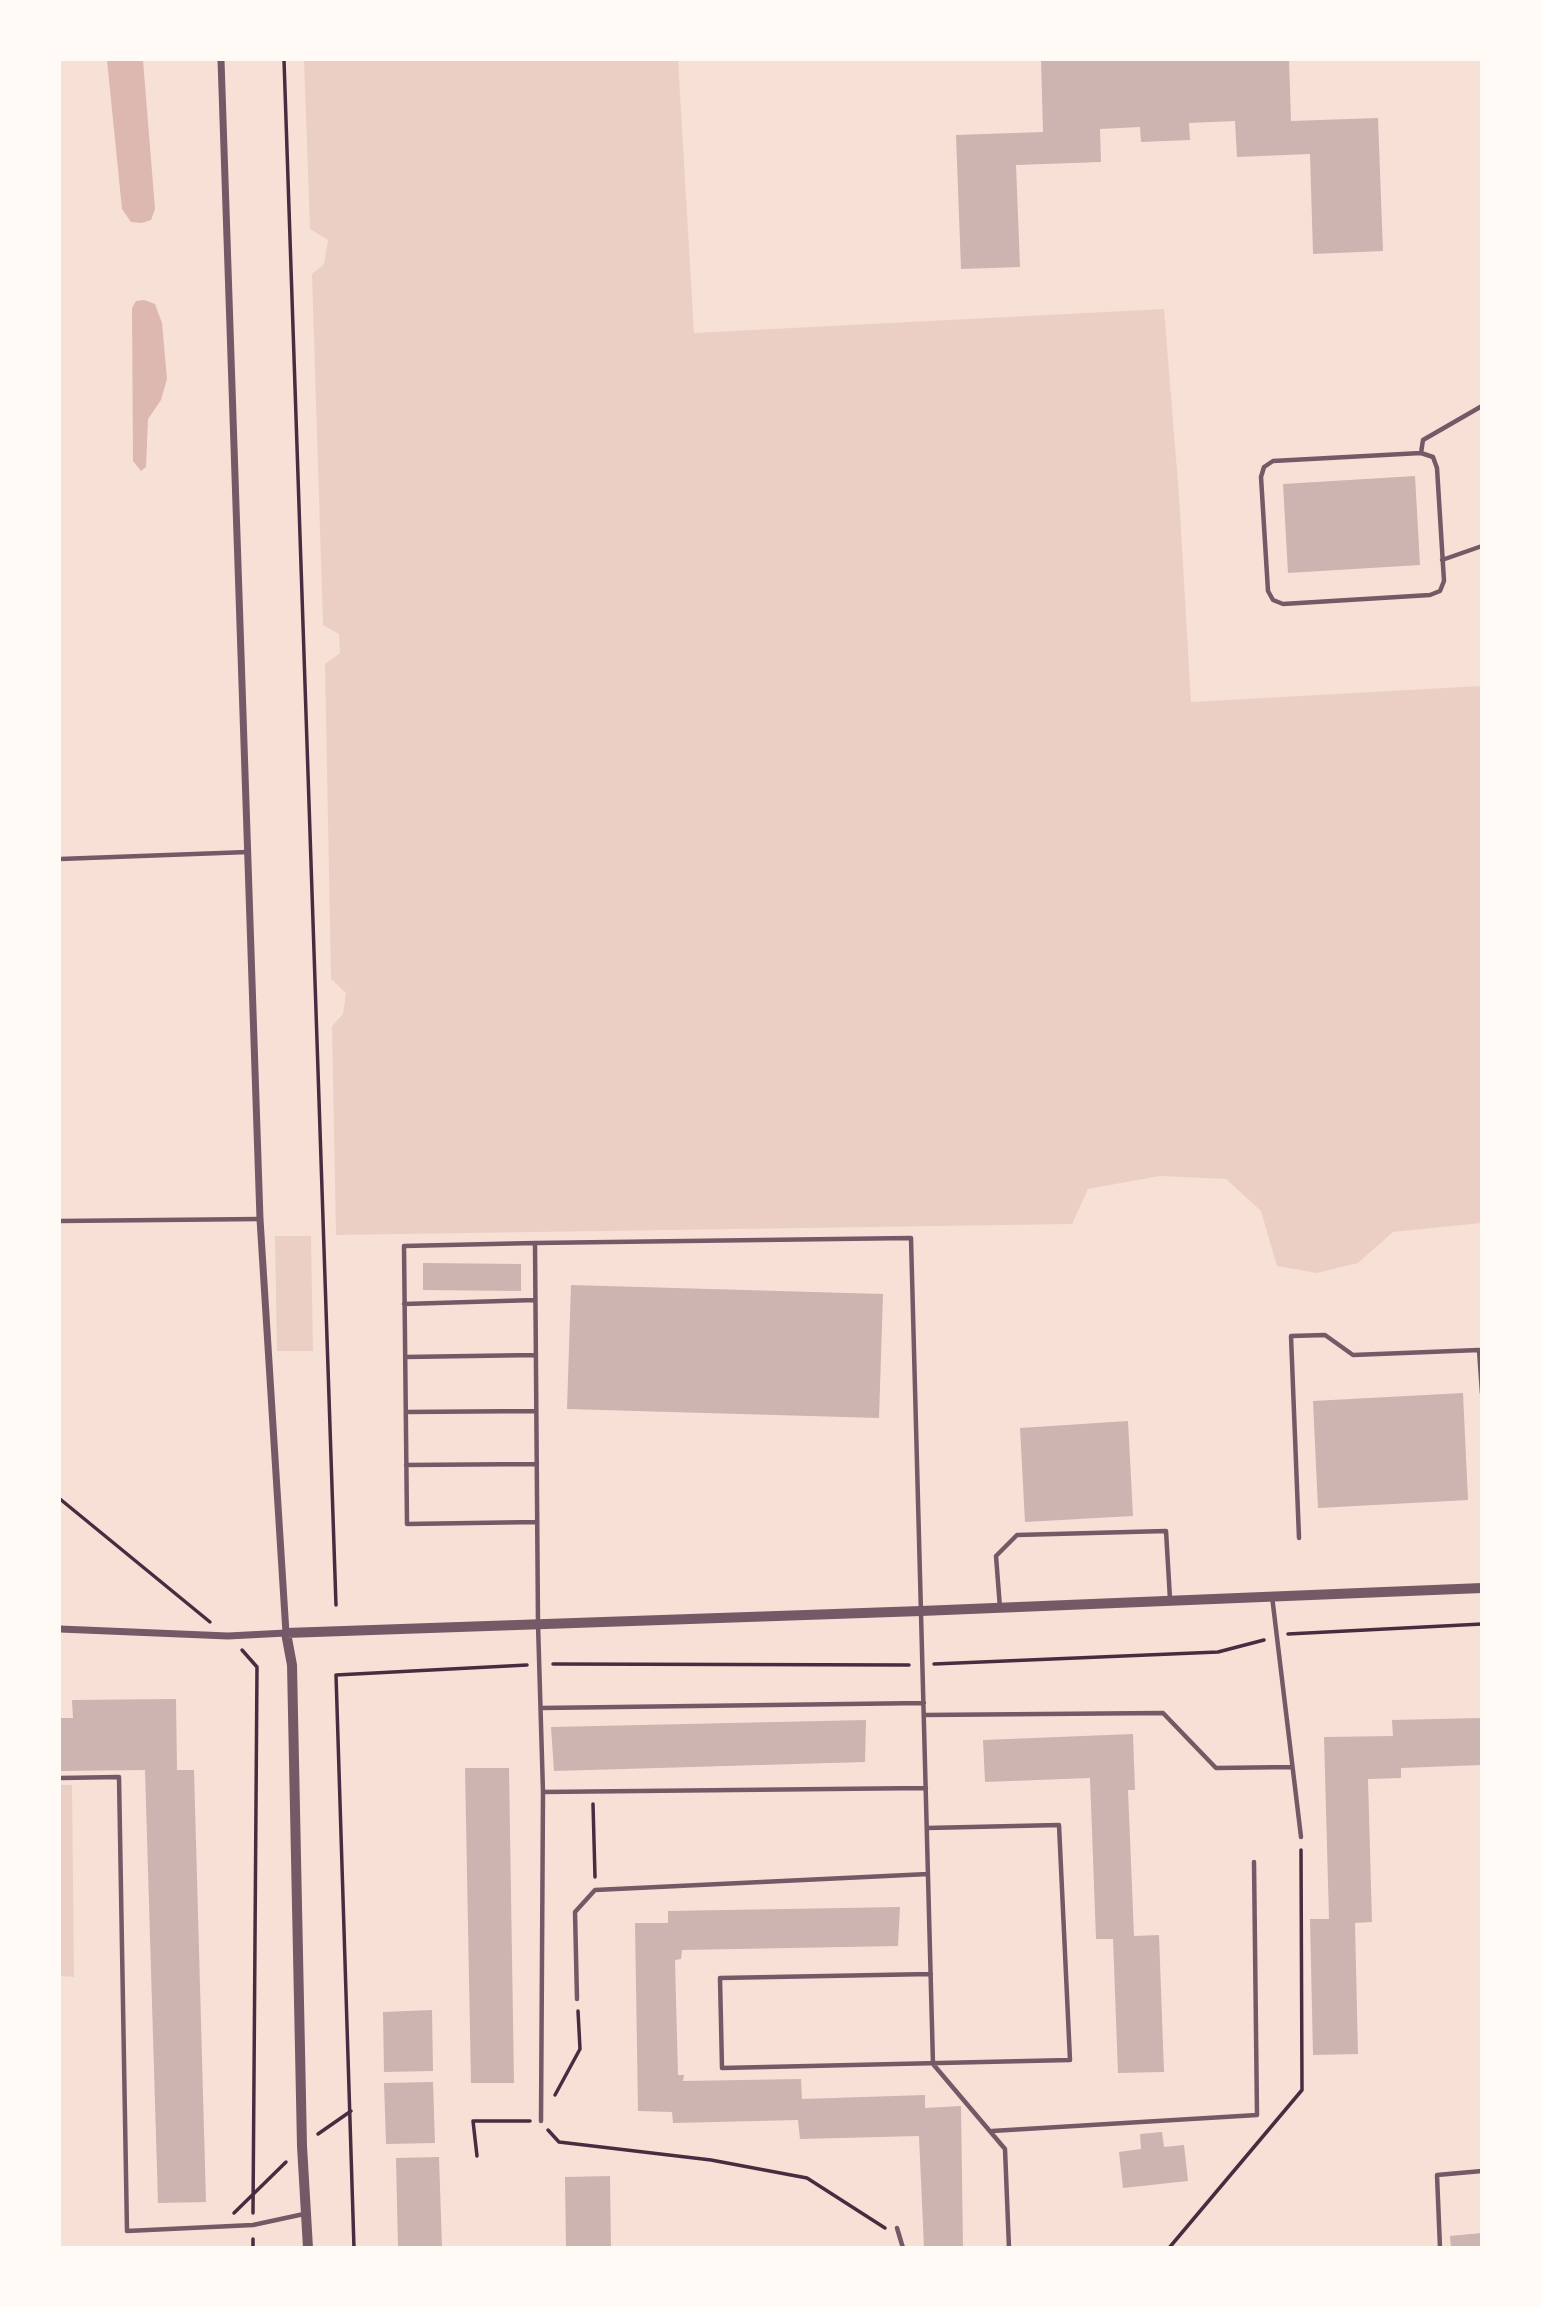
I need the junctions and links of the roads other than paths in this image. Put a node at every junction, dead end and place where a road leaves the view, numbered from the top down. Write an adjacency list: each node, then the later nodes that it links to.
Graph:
1 (220, 60): 6 (street)
2 (1482, 405): 3 (lane)
3 (1422, 453): 5 (lane); 5 (lane)
4 (1482, 546): 5 (lane)
5 (1442, 560)
6 (249, 852): 7 (lane); 8 (street)
7 (60, 859)
8 (260, 1219): 9 (lane); 29 (street)
9 (60, 1221)
10 (535, 1243): 11 (lane); 12 (lane); 26 (lane)
11 (535, 1300): 12 (lane); 13 (lane)
12 (404, 1304): 14 (lane)
13 (536, 1355): 14 (lane); 16 (lane)
14 (405, 1357): 17 (lane)
15 (1482, 1393): 21 (lane)
16 (536, 1411): 17 (lane); 18 (lane)
17 (406, 1412): 19 (lane)
18 (537, 1464): 19 (lane); 20 (lane)
19 (406, 1465): 20 (lane)
20 (537, 1522): 27 (lane)
21 (1299, 1538)
22 (1482, 1588): 23 (street)
23 (1272, 1595): 24 (street); 33 (lane)
24 (1170, 1600): 25 (street); 25 (lane)
25 (1000, 1608): 26 (street)
26 (921, 1611): 27 (street); 30 (lane)
27 (538, 1624): 29 (street); 31 (lane)
28 (60, 1629): 29 (street)
29 (286, 1633): 47 (street)
30 (924, 1703): 31 (lane); 32 (lane)
31 (541, 1707): 36 (lane)
32 (924, 1715): 33 (lane); 35 (lane)
33 (1292, 1767): 38 (lane)
34 (60, 1777): 47 (lane)
35 (926, 1788): 36 (lane); 37 (lane)
36 (543, 1792): 44 (lane)
37 (927, 1828): 40 (lane); 43 (lane)
38 (1301, 1837)
39 (1254, 1862): 45 (lane)
40 (928, 1874): 41 (lane); 42 (lane)
41 (930, 1974): 43 (lane); 43 (lane)
42 (577, 1999)
43 (933, 2064): 45 (lane)
44 (541, 2121)
45 (991, 2132): 51 (lane)
46 (1482, 2171): 52 (lane)
47 (306, 2213): 49 (street)
48 (897, 2228): 50 (lane)
49 (308, 2248)
50 (903, 2248)
51 (1009, 2248)
52 (1440, 2248)

